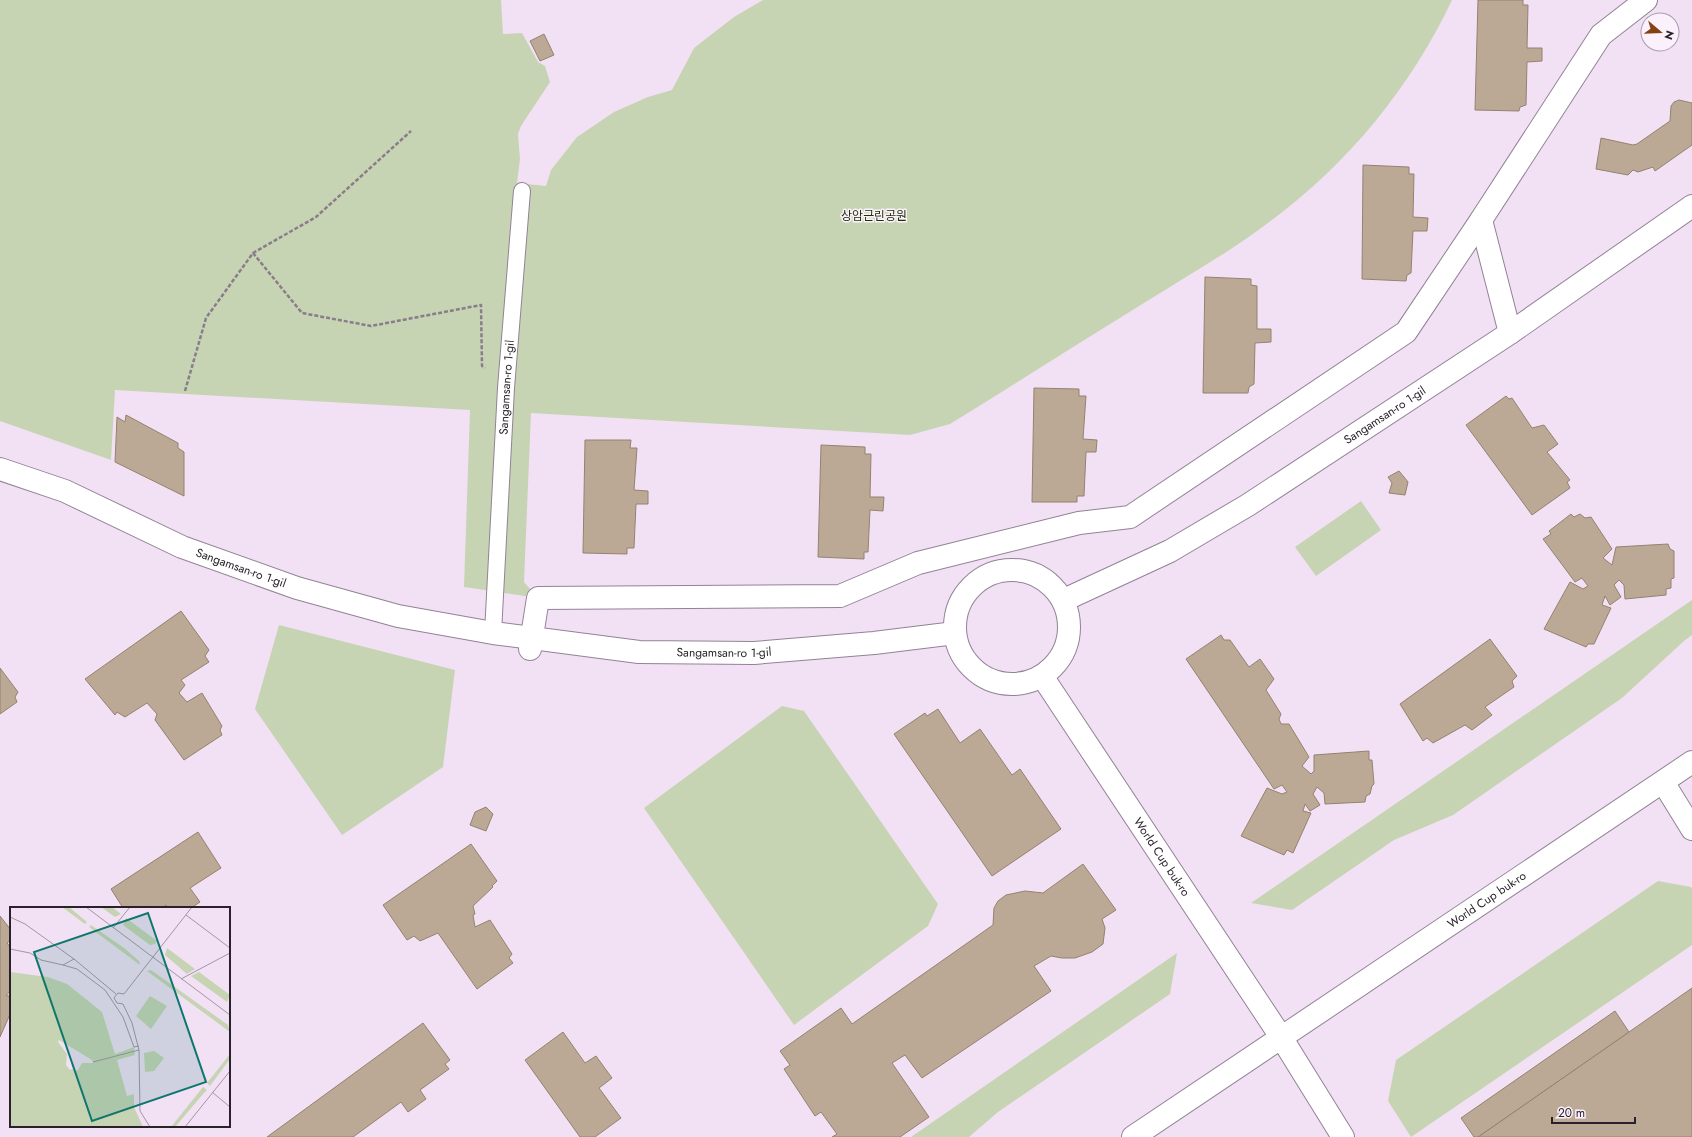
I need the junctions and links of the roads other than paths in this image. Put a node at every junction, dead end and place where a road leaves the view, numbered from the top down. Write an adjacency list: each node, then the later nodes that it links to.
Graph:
1 (1646, 0): 4 (street)
2 (522, 191): 8 (lane, Sangamsan-ro 1-gil)
3 (1692, 206): 5 (street, Sangamsan-ro 1-gil)
4 (1481, 220): 5 (street); 10 (street)
5 (1510, 333): 7 (street, Sangamsan-ro 1-gil)
6 (0, 469): 8 (street, Sangamsan-ro 1-gil)
7 (1064, 600): 9 (street); 11 (street)
8 (493, 633): 10 (street, Sangamsan-ro 1-gil)
9 (955, 633): 10 (street, Sangamsan-ro 1-gil); 11 (street)
10 (531, 643)
11 (1042, 676): 15 (street, World Cup buk-ro)
12 (1692, 762): 13 (street, World Cup buk-ro)
13 (1663, 782): 14 (street); 15 (street, World Cup buk-ro)
14 (1692, 828)
15 (1281, 1037): 16 (street, World Cup buk-ro); 17 (street)
16 (1134, 1137)
17 (1343, 1137)

